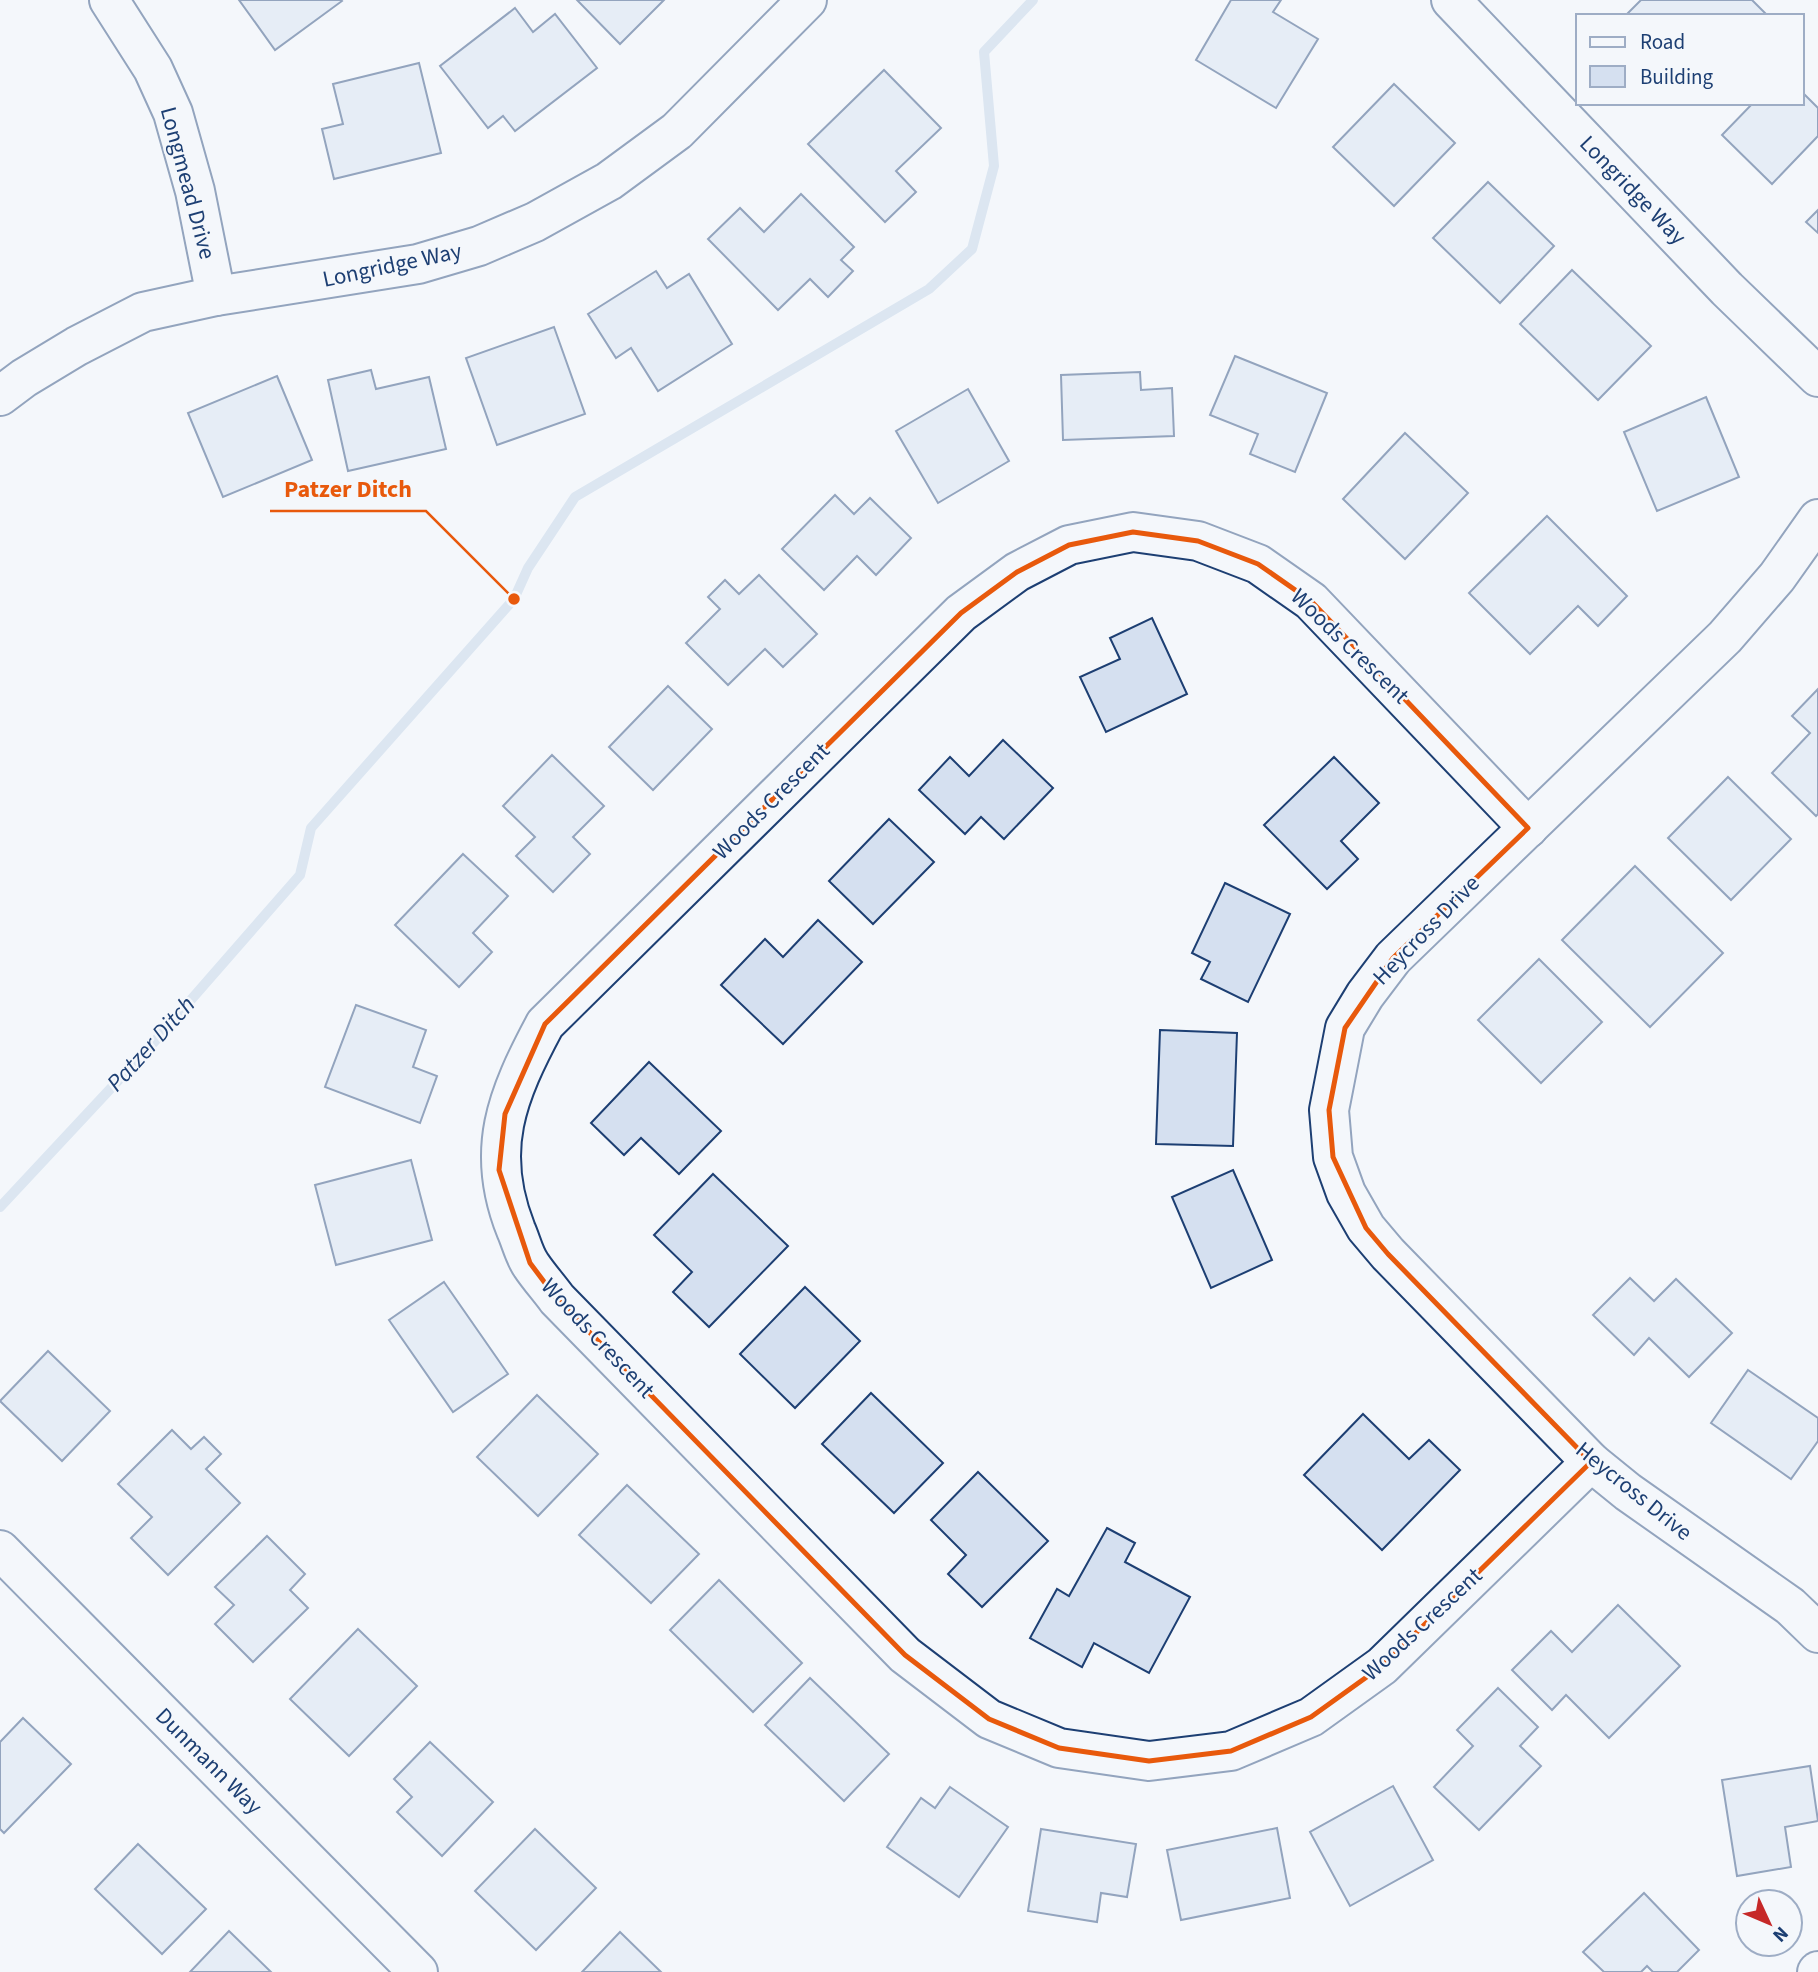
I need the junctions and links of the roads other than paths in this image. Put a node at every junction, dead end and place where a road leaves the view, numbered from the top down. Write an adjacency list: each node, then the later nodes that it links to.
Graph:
1 (109, 0): 4 (street, Longmead Drive)
2 (807, 0): 4 (street, Longridge Way)
3 (1451, 0): 5 (street, Longridge Way)
4 (216, 296): 6 (street, Longridge Way)
5 (1818, 377)
6 (0, 396)
7 (1818, 519): 8 (street, Heycross Drive)
8 (1528, 828): 9 (street, Heycross Drive); 9 (street, Woods Crescent)
9 (1591, 1462): 11 (street, Heycross Drive)
10 (5, 1565): 12 (street, Dunmann Way)
11 (1818, 1633)
12 (418, 1972)

